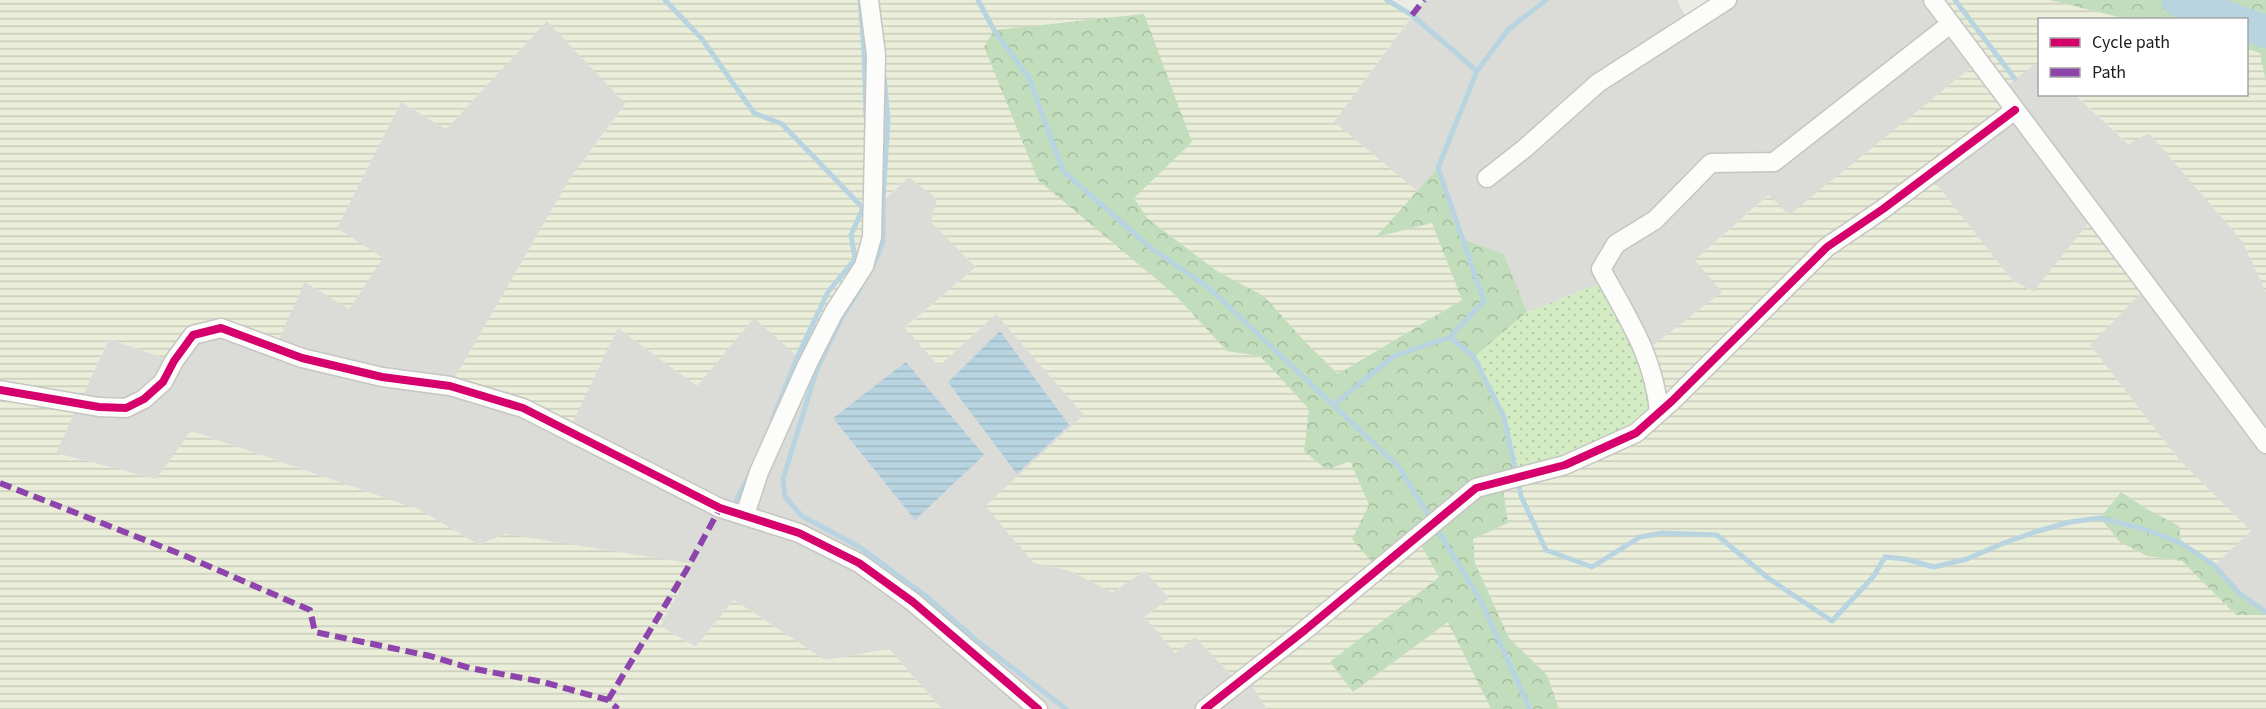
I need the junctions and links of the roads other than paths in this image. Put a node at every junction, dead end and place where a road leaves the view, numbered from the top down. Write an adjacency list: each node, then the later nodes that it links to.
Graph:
1 (869, 0): 10 (street)
2 (1727, 0): 6 (street)
3 (1933, 0): 4 (street)
4 (1949, 25): 5 (street); 8 (street)
5 (2015, 110): 8 (street); 9 (street)
6 (1487, 178)
7 (0, 390): 10 (street)
8 (1659, 412): 12 (street)
9 (2266, 444)
10 (745, 515): 11 (street)
11 (1038, 709)
12 (1205, 709)

